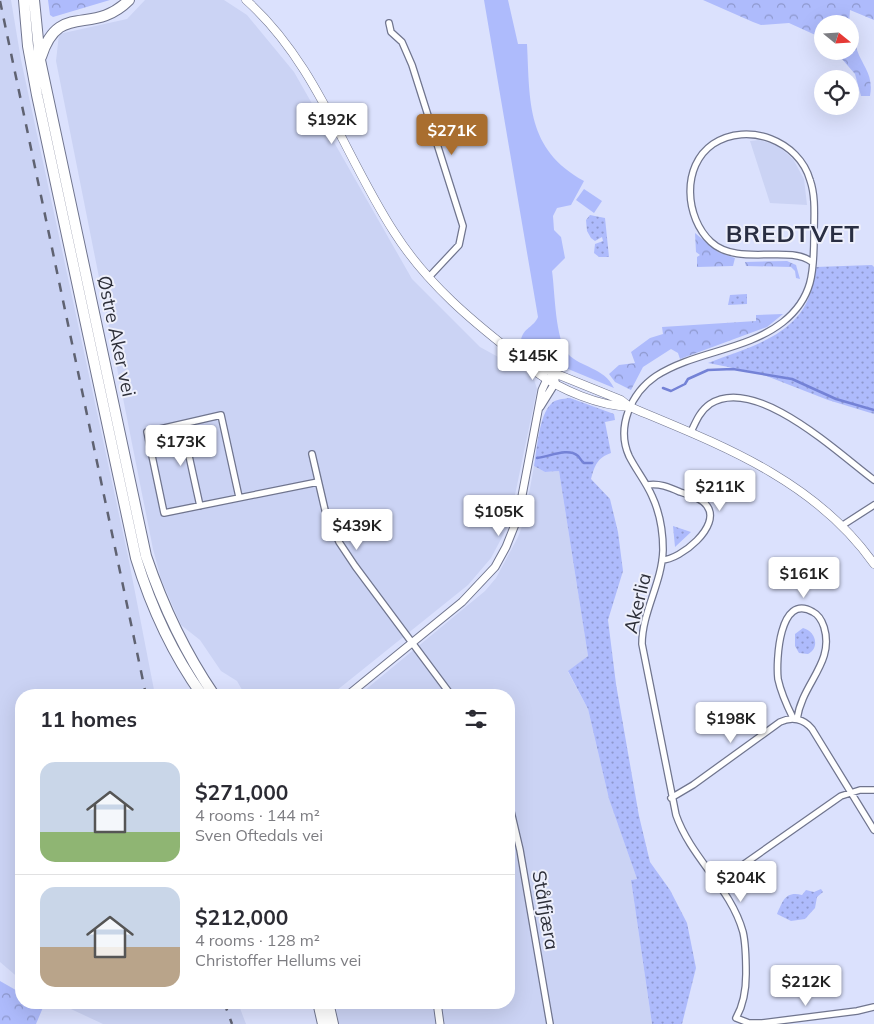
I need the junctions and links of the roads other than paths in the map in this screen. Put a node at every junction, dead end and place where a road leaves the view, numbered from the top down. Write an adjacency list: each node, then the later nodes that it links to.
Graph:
1 (24, 0): 28 (highway, Østre Aker vei)
2 (34, 0): 6 (highway, Østre Aker vei)
3 (129, 0): 6 (highway)
4 (246, 0): 8 (main road)
5 (390, 23): 8 (street)
6 (40, 60): 29 (highway, Østre Aker vei)
7 (812, 262): 7 (street); 14 (street)
8 (429, 278): 9 (main road)
9 (524, 361): 10 (main road); 11 (main road)
10 (555, 374): 11 (street); 12 (street); 14 (main road)
11 (547, 379): 12 (main road); 13 (street)
12 (555, 384): 13 (street); 14 (main road)
13 (540, 407): 27 (street)
14 (630, 407): 16 (main road); 20 (street, Akerlia)
15 (182, 424): 21 (street); 23 (street); 23 (street)
16 (690, 432): 18 (street); 24 (main road)
17 (312, 454): 19 (street)
18 (874, 480)
19 (318, 482): 21 (street); 27 (street)
20 (647, 485): 25 (street, Akerlia); 25 (street, Akerlia)
21 (239, 497): 23 (street)
22 (874, 504): 24 (street)
23 (200, 506)
24 (843, 525): 26 (main road)
25 (662, 560): 35 (street, Akerlia)
26 (874, 564)
27 (412, 642): 30 (street); 31 (street)
28 (198, 689)
29 (210, 689)
30 (355, 689)
31 (447, 689)
32 (795, 719): 32 (street); 34 (street); 35 (street)
33 (874, 790): 34 (street)
34 (851, 792): 37 (street); 38 (street)
35 (671, 798): 38 (street, Akerlia)
36 (515, 829): 46 (street, Stålfjæra)
37 (874, 830)
38 (717, 883): 39 (street, Akerlia)
39 (874, 1006)
40 (320, 1009): 43 (highway)
41 (330, 1009): 44 (highway)
42 (438, 1009): 45 (street)
43 (323, 1024)
44 (333, 1024)
45 (440, 1024)
46 (550, 1024)

